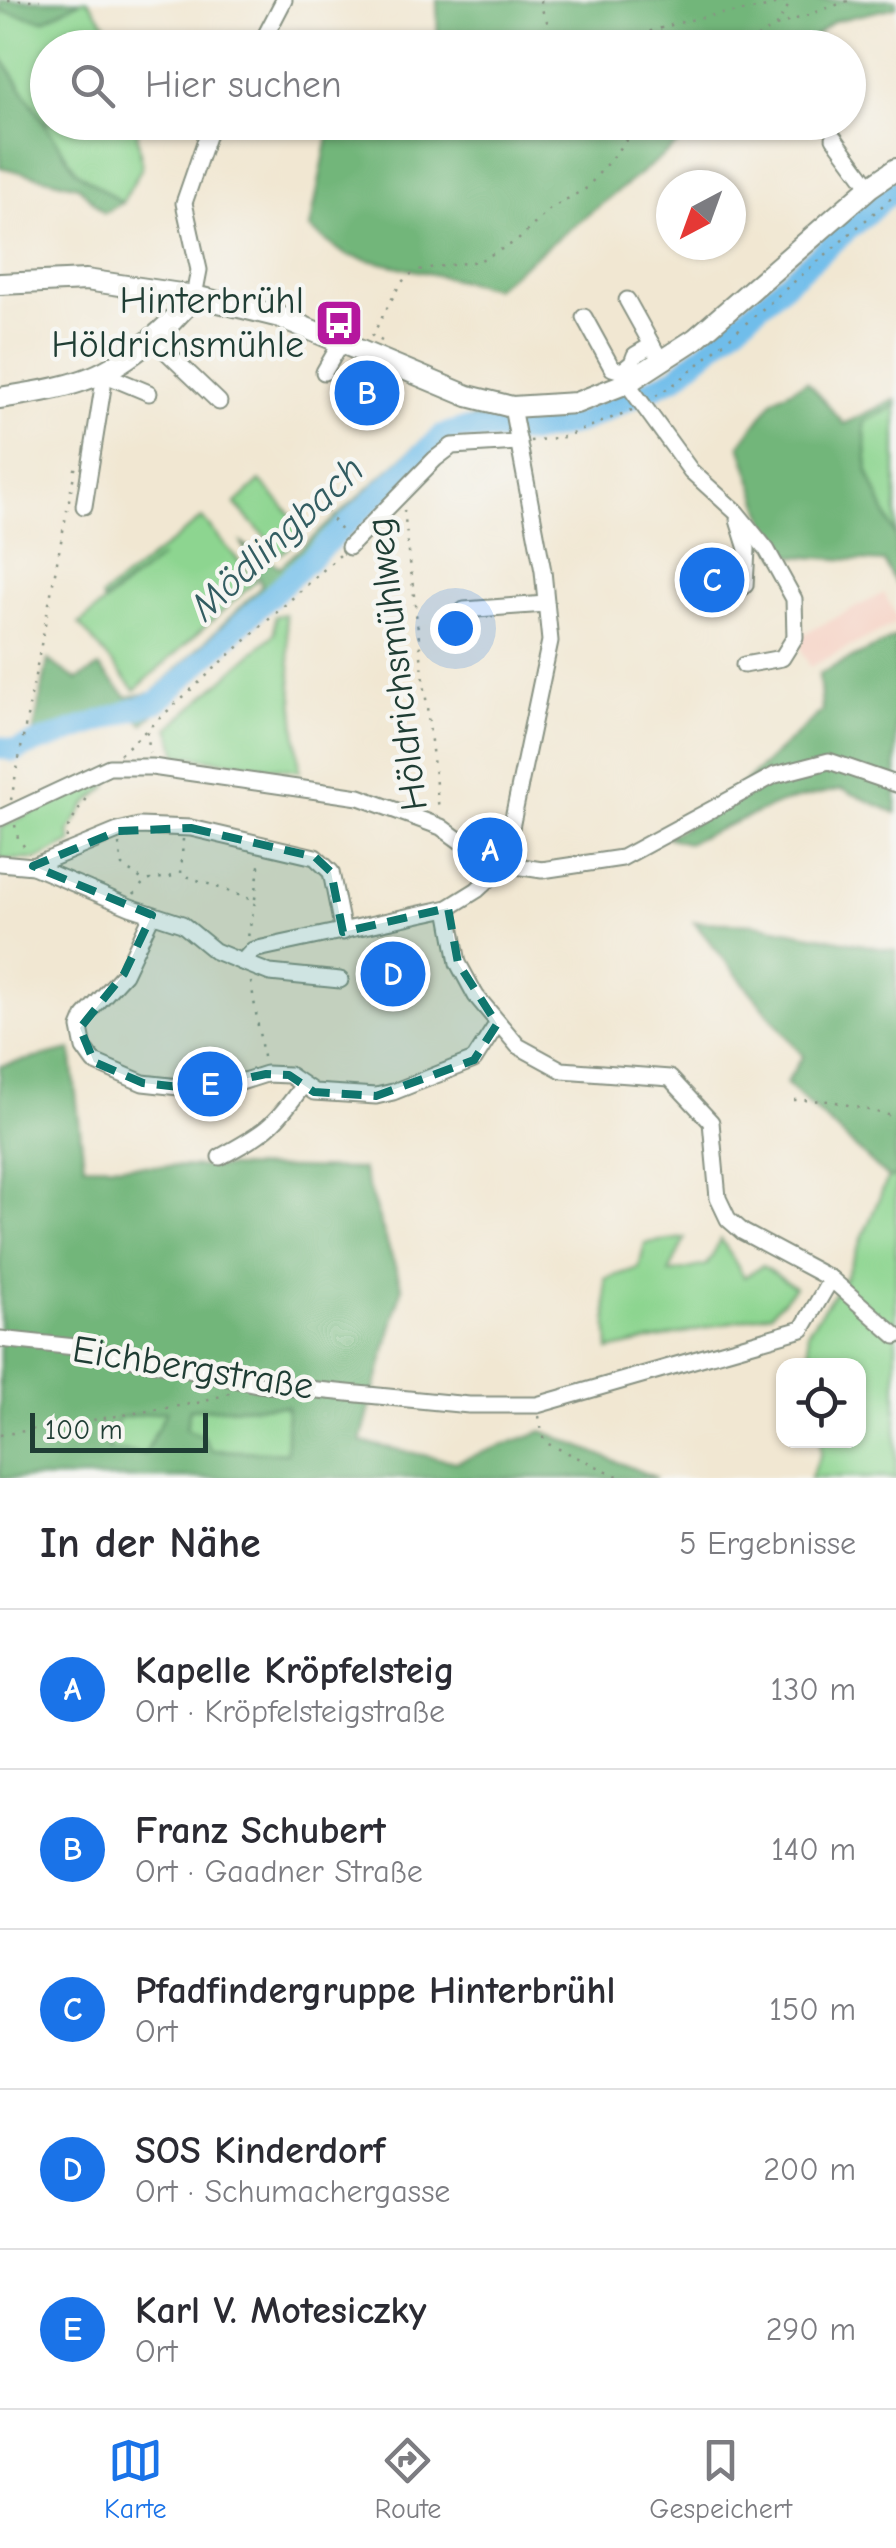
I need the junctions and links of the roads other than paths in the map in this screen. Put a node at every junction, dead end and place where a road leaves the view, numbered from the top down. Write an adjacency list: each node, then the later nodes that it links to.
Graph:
1 (284, 0): 2 (street)
2 (268, 30)
3 (206, 140): 8 (street)
4 (835, 140): 6 (street)
5 (896, 169): 6 (main road)
6 (870, 187): 13 (main road)
7 (0, 284): 8 (main road)
8 (194, 296): 11 (main road); 12 (main road)
9 (627, 300): 13 (street)
10 (584, 317): 13 (street)
11 (152, 338): 15 (main road); 19 (street)
12 (342, 341): 14 (street); 20 (main road)
13 (657, 354): 17 (main road)
14 (324, 372)
15 (101, 373): 16 (street); 18 (main road); 21 (street)
16 (149, 393)
17 (636, 397): 20 (main road); 22 (street)
18 (0, 398)
19 (219, 402)
20 (517, 428): 23 (street); 25 (street)
21 (84, 506)
22 (736, 512): 24 (street); 27 (street)
23 (346, 541)
24 (715, 594)
25 (546, 604): 26 (street); 32 (street)
26 (464, 610)
27 (744, 664)
28 (896, 784): 32 (street)
29 (4, 817): 32 (street)
30 (0, 863): 31 (street)
31 (34, 866): 34 (street); 35 (street)
32 (504, 866): 33 (street)
33 (448, 908): 35 (street); 38 (street)
34 (152, 915): 36 (street); 39 (street)
35 (342, 932): 36 (street)
36 (242, 962): 37 (street)
37 (340, 980)
38 (497, 1024): 39 (street); 41 (street)
39 (304, 1086): 40 (street)
40 (220, 1157)
41 (832, 1279): 42 (street); 43 (street, Eichbergstraße)
42 (896, 1336)
43 (0, 1339)

